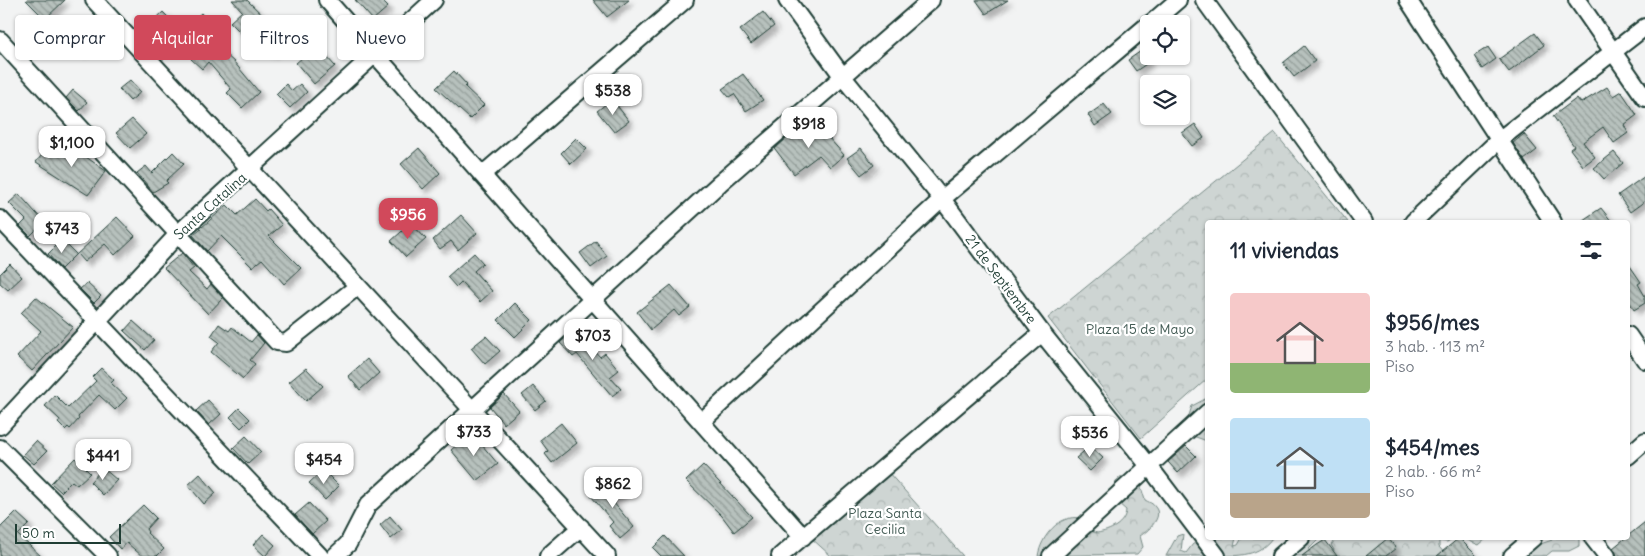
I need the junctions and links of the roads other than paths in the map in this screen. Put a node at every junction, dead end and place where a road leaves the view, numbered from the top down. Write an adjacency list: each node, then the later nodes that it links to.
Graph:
1 (94, 0): 23 (street)
2 (326, 0): 11 (street)
3 (434, 0): 12 (street, Santa Catalina)
4 (684, 0): 24 (street)
5 (787, 0): 20 (street, 21 de Septiembre)
6 (931, 0): 20 (street)
7 (1178, 0): 13 (street)
8 (1204, 0): 27 (street)
9 (1408, 0): 22 (street)
10 (1578, 0): 17 (street)
11 (340, 15)
12 (418, 15)
13 (1160, 15)
14 (1645, 27): 17 (street)
15 (1140, 32): 25 (street)
16 (0, 40): 30 (street)
17 (1613, 52): 21 (street); 22 (street)
18 (368, 60): 23 (street, Santa Catalina)
19 (380, 60): 24 (street)
20 (843, 77): 25 (street, 21 de Septiembre); 32 (street)
21 (1645, 98)
22 (1500, 140): 28 (street); 29 (street)
23 (250, 169): 30 (street, Santa Catalina); 31 (street)
24 (482, 175): 32 (street)
25 (942, 199): 34 (street, 21 de Septiembre); 39 (street)
26 (0, 219): 33 (street)
27 (1363, 220)
28 (1414, 220)
29 (1552, 220)
30 (179, 233): 31 (street); 33 (street, Santa Catalina)
31 (358, 286): 37 (street)
32 (592, 300): 37 (street); 39 (street)
33 (97, 322): 40 (street, Santa Catalina); 51 (street)
34 (1042, 333): 44 (street, 21 de Septiembre); 46 (street)
35 (1630, 338): 36 (street)
36 (1645, 360)
37 (472, 410): 45 (street); 52 (street)
38 (1205, 415): 44 (street)
39 (701, 422): 46 (street)
40 (0, 426)
41 (1645, 441): 43 (street)
42 (0, 448): 50 (street)
43 (1630, 454)
44 (1149, 466): 56 (street); 57 (street, 21 de Septiembre)
45 (581, 527): 53 (street); 54 (street)
46 (802, 537): 55 (street)
47 (1299, 540): 58 (street)
48 (1531, 540): 59 (street)
49 (1594, 540): 60 (street)
50 (108, 556)
51 (320, 556)
52 (335, 556)
53 (548, 556)
54 (607, 556)
55 (780, 556)
56 (1052, 556)
57 (1217, 556)
58 (1280, 556)
59 (1512, 556)
60 (1607, 556)

